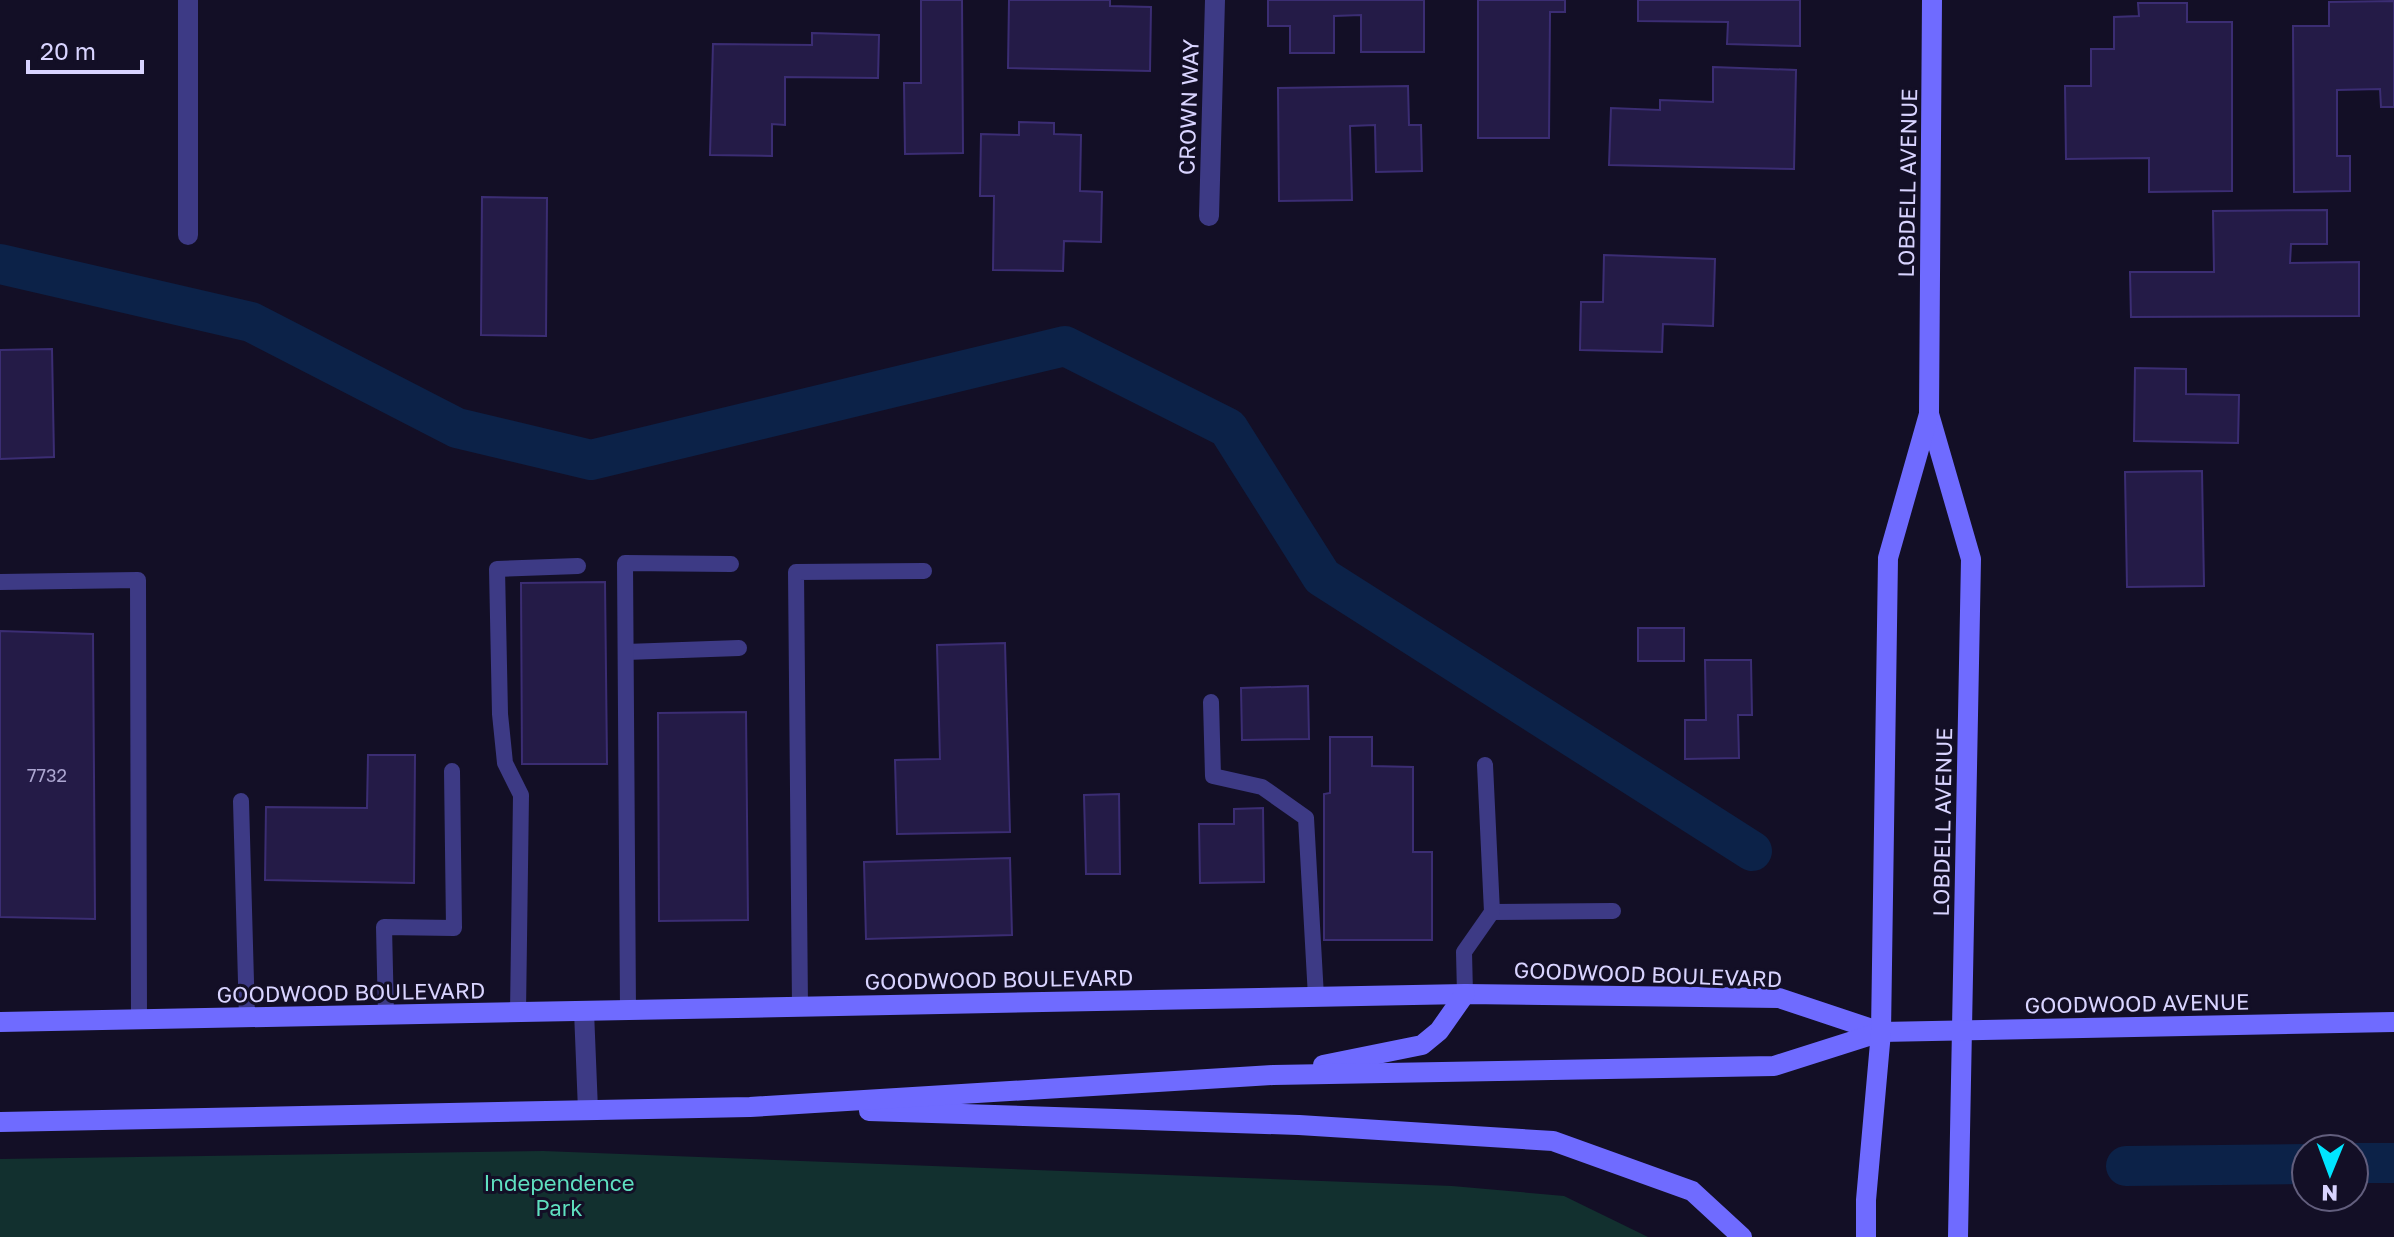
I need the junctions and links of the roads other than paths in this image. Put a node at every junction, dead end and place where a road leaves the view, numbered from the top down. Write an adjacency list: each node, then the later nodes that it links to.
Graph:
1 (188, 0): 5 (street)
2 (1215, 0): 4 (street, CROWN WAY)
3 (1932, 0): 6 (main road, LOBDELL AVENUE)
4 (1209, 216)
5 (188, 235)
6 (1929, 414): 30 (main road, LOBDELL AVENUE); 31 (main road, LOBDELL AVENUE)
7 (731, 564): 12 (lane)
8 (578, 566): 24 (lane)
9 (924, 571): 21 (lane)
10 (0, 582): 27 (lane)
11 (739, 648): 12 (lane)
12 (626, 652): 22 (lane)
13 (1211, 702): 20 (lane)
14 (1485, 765): 18 (lane)
15 (452, 771): 25 (lane)
16 (241, 801): 26 (lane)
17 (1613, 911): 18 (lane)
18 (1492, 912): 19 (lane)
19 (1465, 994): 20 (main road, GOODWOOD BOULEVARD); 31 (main road, GOODWOOD BOULEVARD); 32 (main road)
20 (1316, 997): 21 (main road, GOODWOOD BOULEVARD)
21 (800, 1007): 22 (main road, GOODWOOD BOULEVARD)
22 (628, 1010): 23 (main road, GOODWOOD BOULEVARD)
23 (584, 1011): 24 (main road, GOODWOOD BOULEVARD); 34 (street)
24 (518, 1012): 25 (main road, GOODWOOD BOULEVARD)
25 (386, 1015): 26 (main road, GOODWOOD BOULEVARD)
26 (247, 1018): 27 (main road, GOODWOOD BOULEVARD)
27 (139, 1020): 28 (main road, GOODWOOD BOULEVARD)
28 (0, 1022)
29 (2394, 1022): 30 (main road, GOODWOOD AVENUE)
30 (1963, 1031): 31 (main road, GOODWOOD AVENUE); 38 (main road, LOBDELL AVENUE)
31 (1881, 1032): 32 (main road); 37 (main road, LOBDELL AVENUE)
32 (1273, 1075): 33 (main road)
33 (750, 1107): 34 (main road); 36 (main road)
34 (588, 1110): 35 (main road)
35 (0, 1122)
36 (1742, 1237)
37 (1866, 1237)
38 (1958, 1237)

